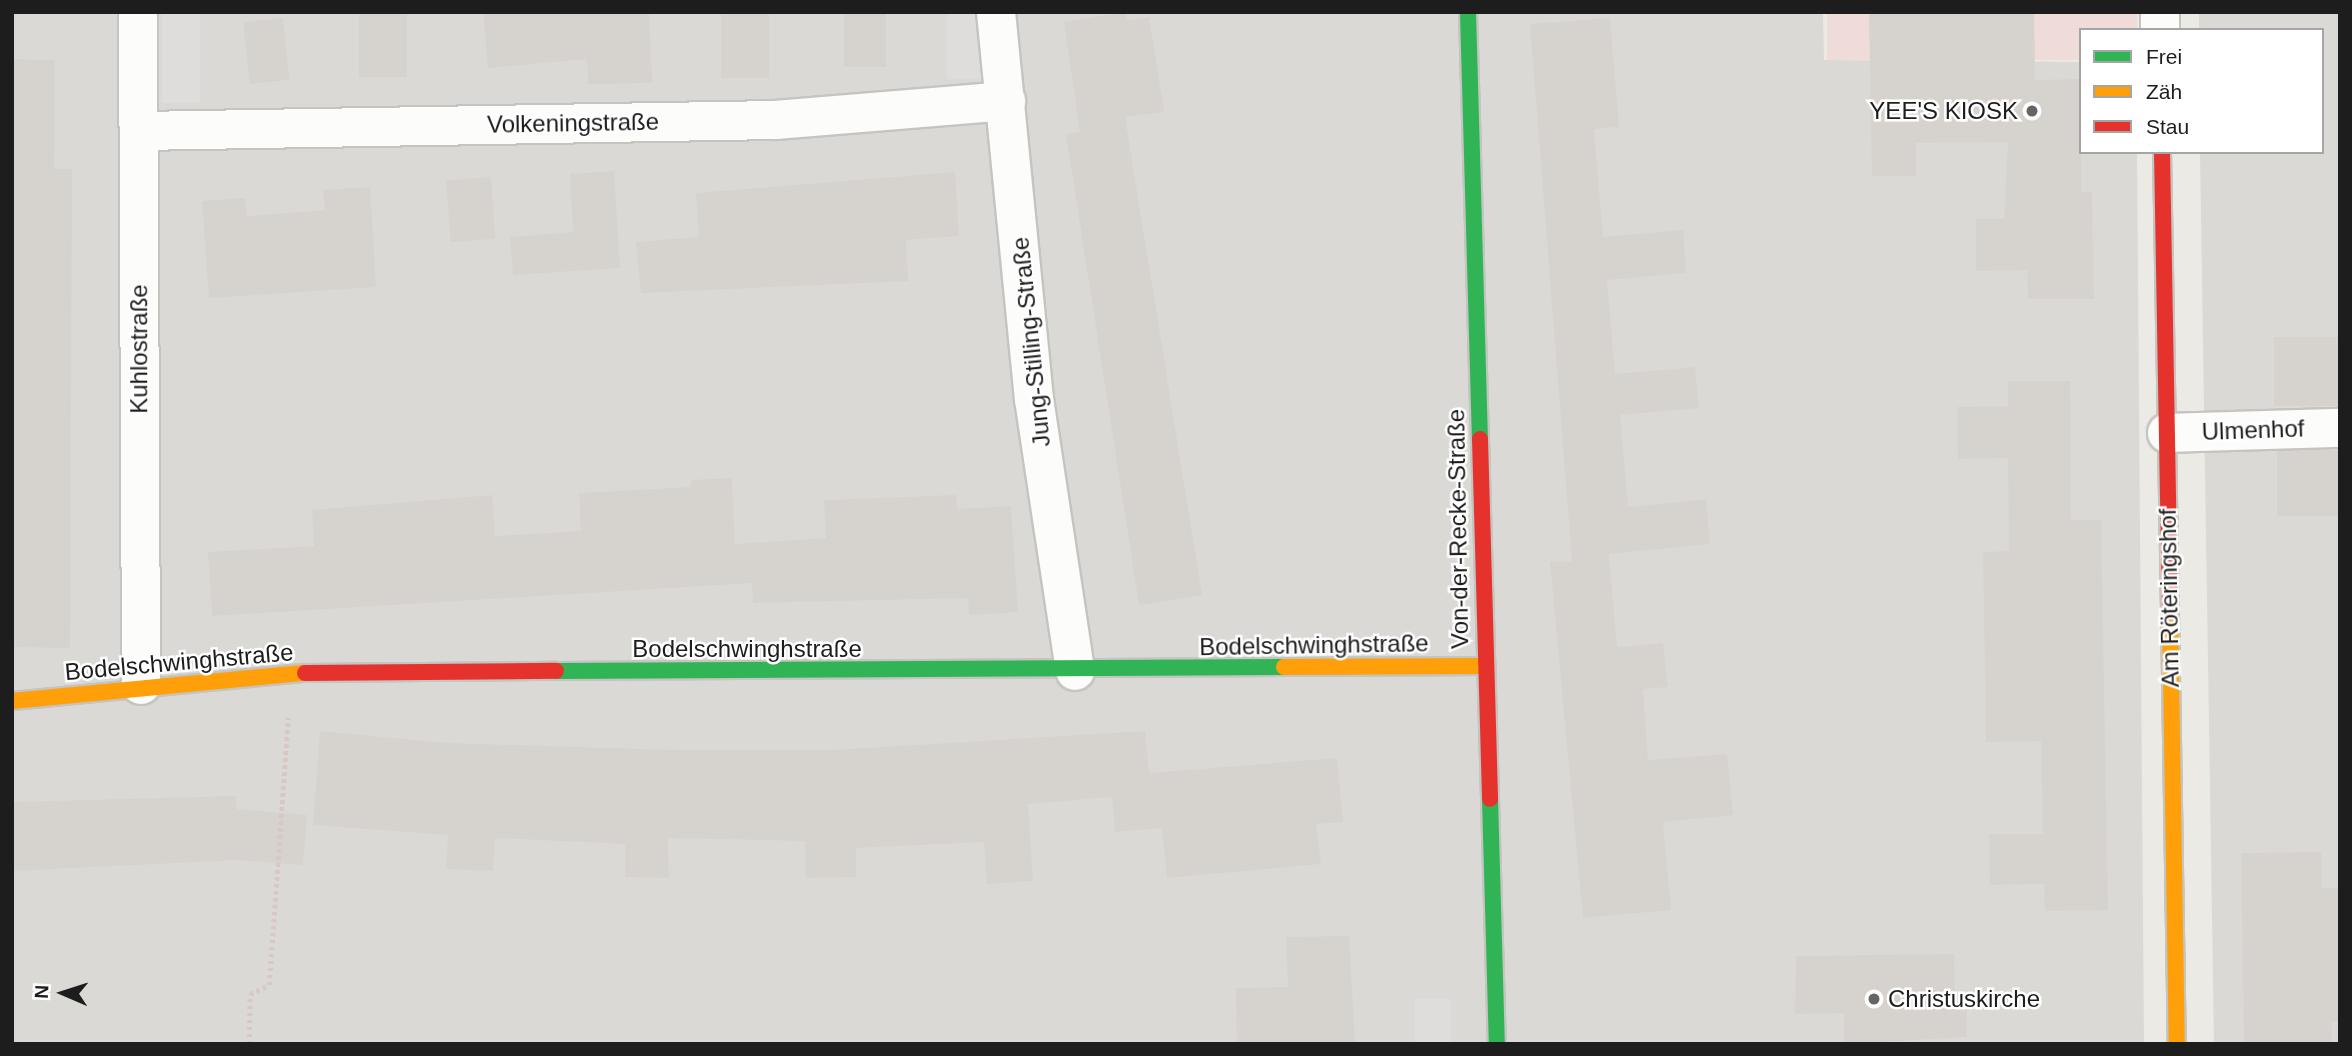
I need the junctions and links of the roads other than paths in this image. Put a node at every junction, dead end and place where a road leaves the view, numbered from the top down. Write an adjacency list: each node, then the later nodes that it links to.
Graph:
1 (138, 12): 5 (street, Kuhlostraße)
2 (996, 12): 4 (street, Jung-Stilling-Straße)
3 (1468, 12): 9 (street, Von-der-Recke-Straße)
4 (1006, 101): 5 (street, Volkeningstraße); 10 (street, Jung-Stilling-Straße)
5 (139, 131): 11 (street, Kuhlostraße)
6 (2162, 154): 8 (street, Am Röteringshof)
7 (2340, 428): 8 (street, Ulmenhof)
8 (2166, 433): 14 (street, Am Röteringshof)
9 (1484, 666): 10 (street, Bodelschwinghstraße); 13 (street, Von-der-Recke-Straße)
10 (1075, 671): 11 (street, Bodelschwinghstraße)
11 (141, 685): 12 (street, Bodelschwinghstraße)
12 (12, 701)
13 (1497, 1044)
14 (2177, 1044)

